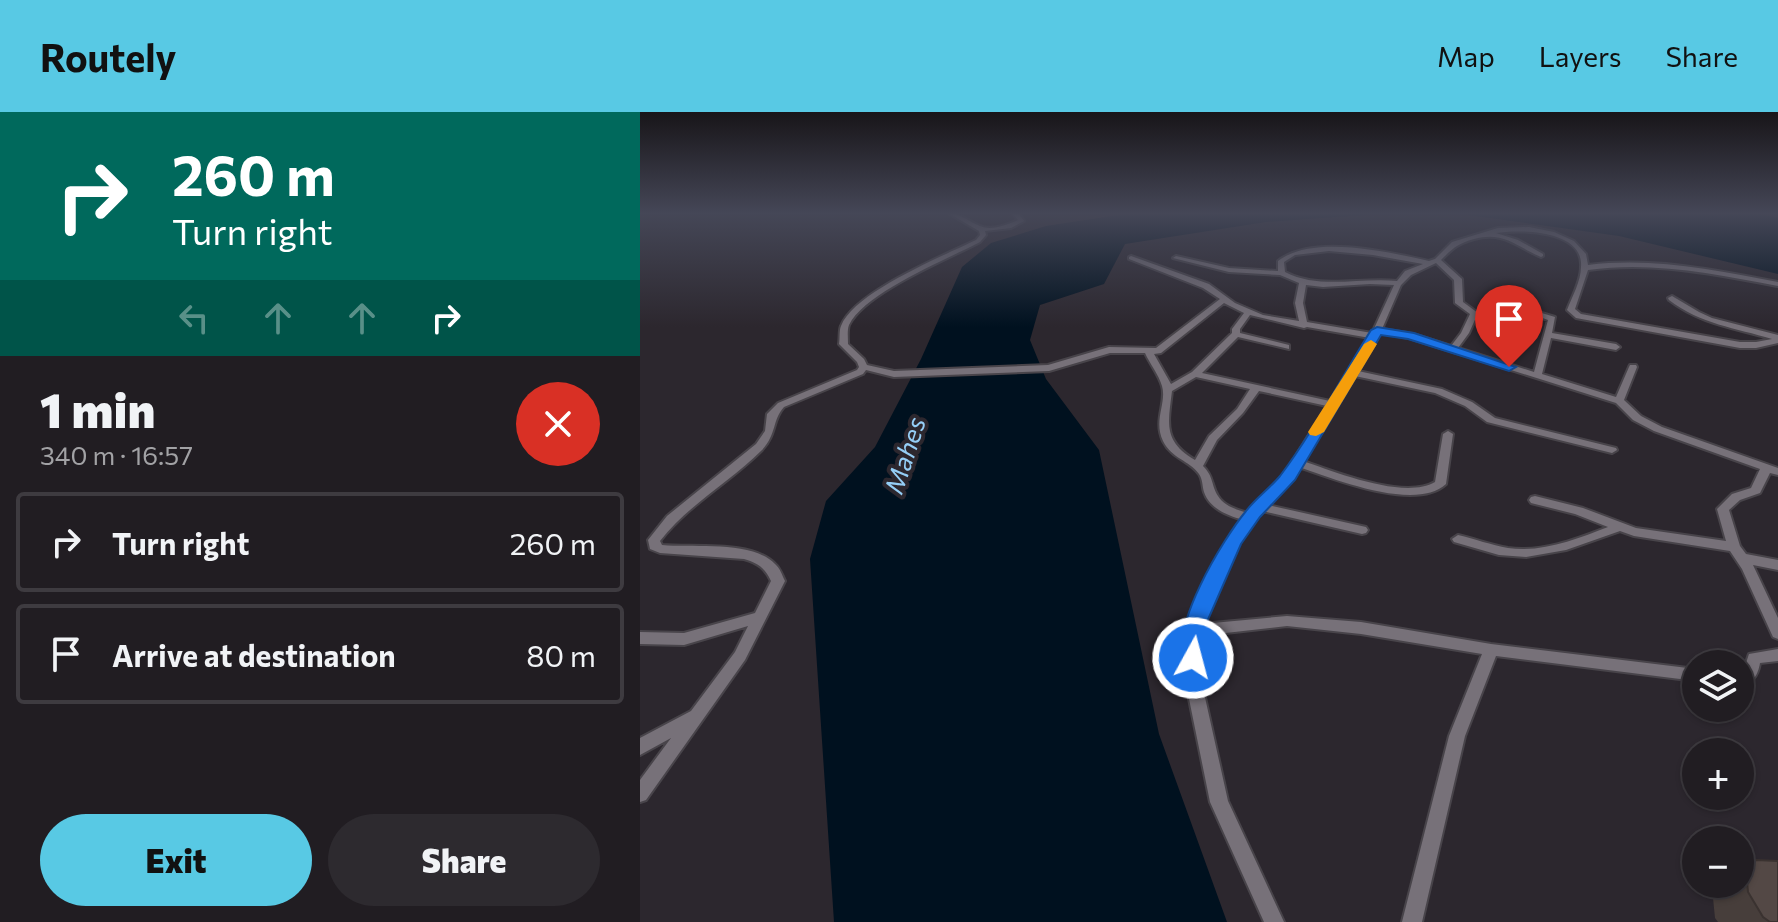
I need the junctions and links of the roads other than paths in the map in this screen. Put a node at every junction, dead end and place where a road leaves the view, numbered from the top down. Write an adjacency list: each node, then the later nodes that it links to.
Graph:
1 (955, 252): 29 (street)
2 (1304, 252): 12 (street)
3 (1353, 252): 10 (street)
4 (1444, 252): 10 (street)
5 (1536, 252): 7 (street)
6 (1581, 252): 11 (street)
7 (1541, 255)
8 (1131, 258): 17 (street)
9 (1176, 258): 12 (street)
10 (1433, 261): 14 (street); 27 (street)
11 (1585, 268): 15 (street); 24 (street)
12 (1282, 273): 13 (street)
13 (1303, 281): 14 (street); 20 (street)
14 (1399, 283): 21 (street)
15 (1778, 284)
16 (1672, 298): 24 (street)
17 (1225, 299): 19 (street); 28 (street)
18 (1525, 310): 23 (street)
19 (1248, 313): 20 (street); 22 (street)
20 (1304, 326): 21 (street)
21 (1376, 333): 27 (street); 31 (street)
22 (1236, 334): 25 (street); 32 (street)
23 (1547, 335): 26 (street); 33 (street)
24 (1778, 339)
25 (1286, 347)
26 (1616, 347)
27 (1453, 349): 33 (street)
28 (1148, 351): 29 (street); 35 (street)
29 (863, 367): 51 (street)
30 (1633, 367): 36 (street)
31 (1353, 373): 37 (street); 39 (street)
32 (1195, 374): 34 (street); 35 (street)
33 (1537, 376): 36 (street)
34 (1255, 389): 37 (street); 41 (street)
35 (1168, 390): 41 (street)
36 (1619, 401): 42 (street)
37 (1333, 404): 40 (street)
38 (1448, 434): 40 (street)
39 (1612, 450)
40 (1297, 463): 44 (street)
41 (1197, 466): 45 (street)
42 (1772, 470): 49 (street)
43 (1535, 500): 46 (street)
44 (1260, 507): 45 (street); 47 (street)
45 (1250, 518): 52 (street)
46 (1617, 528): 48 (street); 49 (street)
47 (1362, 530)
48 (1458, 539)
49 (1738, 552): 50 (street); 53 (street)
50 (1778, 565)
51 (761, 617): 54 (street); 59 (street)
52 (1192, 631): 55 (street); 62 (street)
53 (1778, 633)
54 (640, 638)
55 (1491, 650): 58 (street); 63 (street)
56 (1778, 655): 57 (street)
57 (1754, 658)
58 (1682, 673)
59 (702, 709): 60 (street); 61 (street)
60 (640, 747)
61 (640, 794)
62 (1274, 922)
63 (1412, 922)

